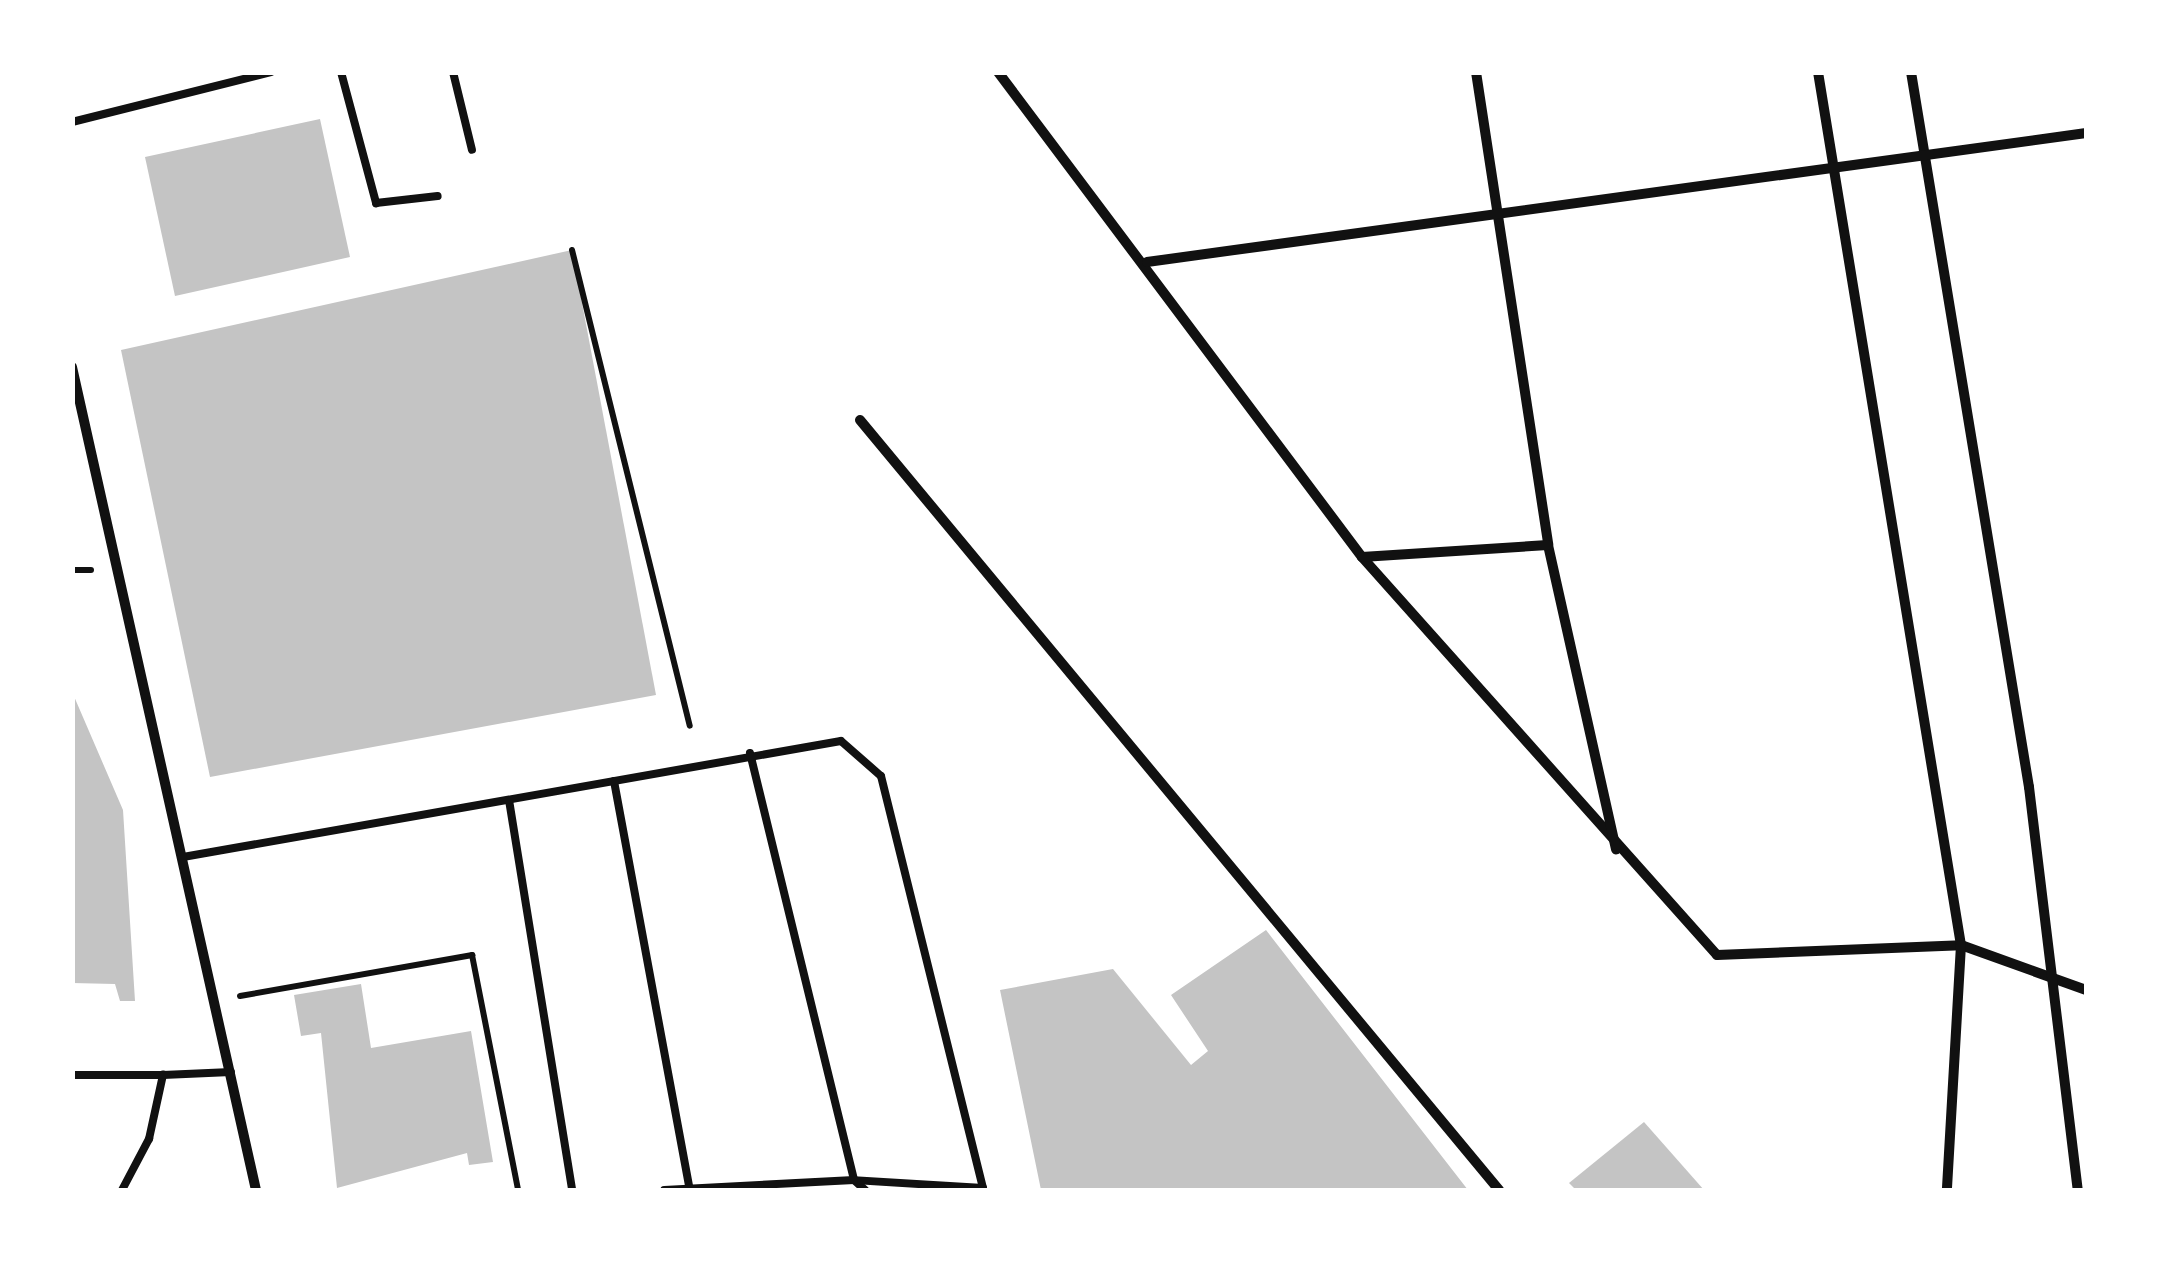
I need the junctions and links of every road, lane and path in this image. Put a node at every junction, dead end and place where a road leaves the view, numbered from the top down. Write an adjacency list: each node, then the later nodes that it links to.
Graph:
1 (271, 72): 8 (lane)
2 (341, 72): 13 (lane)
3 (453, 72): 10 (lane)
4 (998, 72): 16 (street)
5 (1476, 72): 14 (street)
6 (1818, 72): 12 (street)
7 (1910, 72): 11 (street)
8 (72, 122)
9 (2086, 133): 11 (street)
10 (472, 150)
11 (1924, 156): 12 (street); 28 (street)
12 (1834, 168): 14 (street); 27 (street)
13 (438, 196)
14 (1497, 214): 16 (street); 19 (street)
15 (572, 250): 21 (path)
16 (1147, 262): 20 (street)
17 (72, 368): 26 (street)
18 (860, 420): 42 (street)
19 (1548, 545): 20 (street); 25 (street)
20 (1362, 557): 25 (street)
21 (690, 726)
22 (750, 752): 23 (lane); 34 (lane); 34 (lane)
23 (614, 782): 24 (lane); 40 (lane)
24 (509, 800): 26 (lane); 38 (lane)
25 (1617, 852): 27 (street)
26 (183, 857): 30 (street)
27 (1962, 945): 28 (street); 43 (street)
28 (2056, 986): 29 (street); 44 (street)
29 (2086, 990)
30 (214, 999): 31 (street); 37 (path)
31 (230, 1072): 33 (lane); 36 (street)
32 (72, 1075): 33 (lane)
33 (163, 1075): 35 (lane)
34 (854, 1180): 40 (lane); 41 (lane)
35 (122, 1190)
36 (256, 1190)
37 (518, 1190)
38 (572, 1190)
39 (664, 1190): 40 (lane)
40 (690, 1190)
41 (865, 1190)
42 (1499, 1190)
43 (1948, 1190)
44 (2078, 1190)

